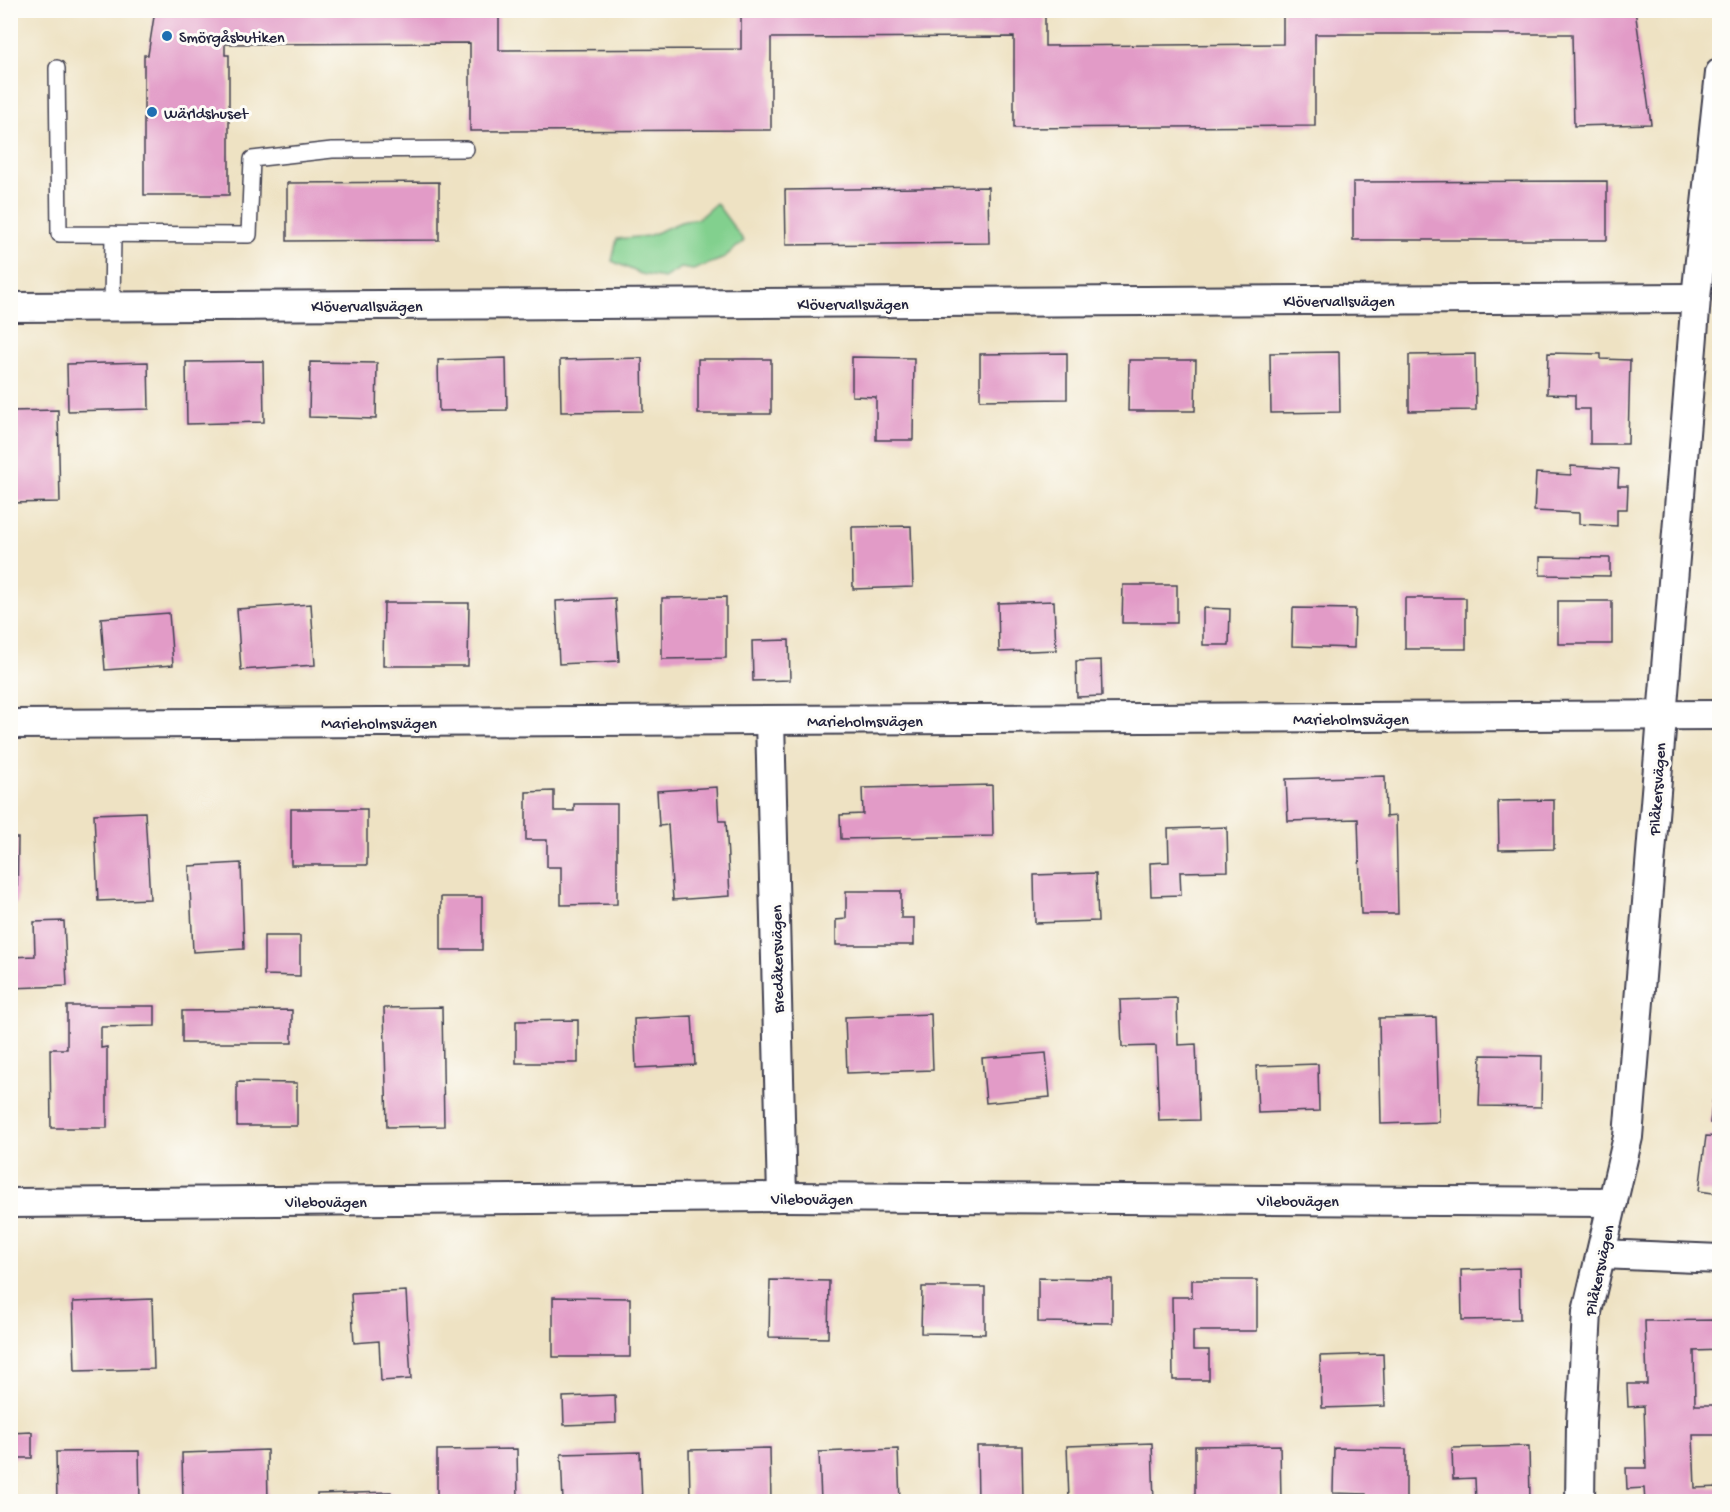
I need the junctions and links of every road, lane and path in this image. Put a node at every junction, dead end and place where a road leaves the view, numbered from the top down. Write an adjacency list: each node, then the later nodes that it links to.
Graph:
1 (57, 68): 5 (lane)
2 (1719, 73): 3 (street, Pilåkersvägen)
3 (1719, 79): 6 (street, Pilåkersvägen)
4 (466, 148): 5 (lane)
5 (113, 234): 8 (lane)
6 (1696, 298): 8 (street, Klövervallsvägen); 10 (street, Pilåkersvägen)
7 (10, 307): 8 (street, Klövervallsvägen)
8 (112, 307)
9 (1719, 715): 10 (street, Marieholmsvägen)
10 (1661, 716): 11 (street, Marieholmsvägen); 14 (street, Pilåkersvägen)
11 (770, 720): 12 (street, Marieholmsvägen); 13 (street, Bredåkersvägen)
12 (10, 724)
13 (782, 1197): 14 (street, Vilebovägen); 15 (street, Vilebovägen)
14 (1613, 1202): 16 (street, Pilåkersvägen)
15 (10, 1203)
16 (1601, 1254): 17 (street); 18 (street, Pilåkersvägen)
17 (1719, 1259)
18 (1580, 1502)

